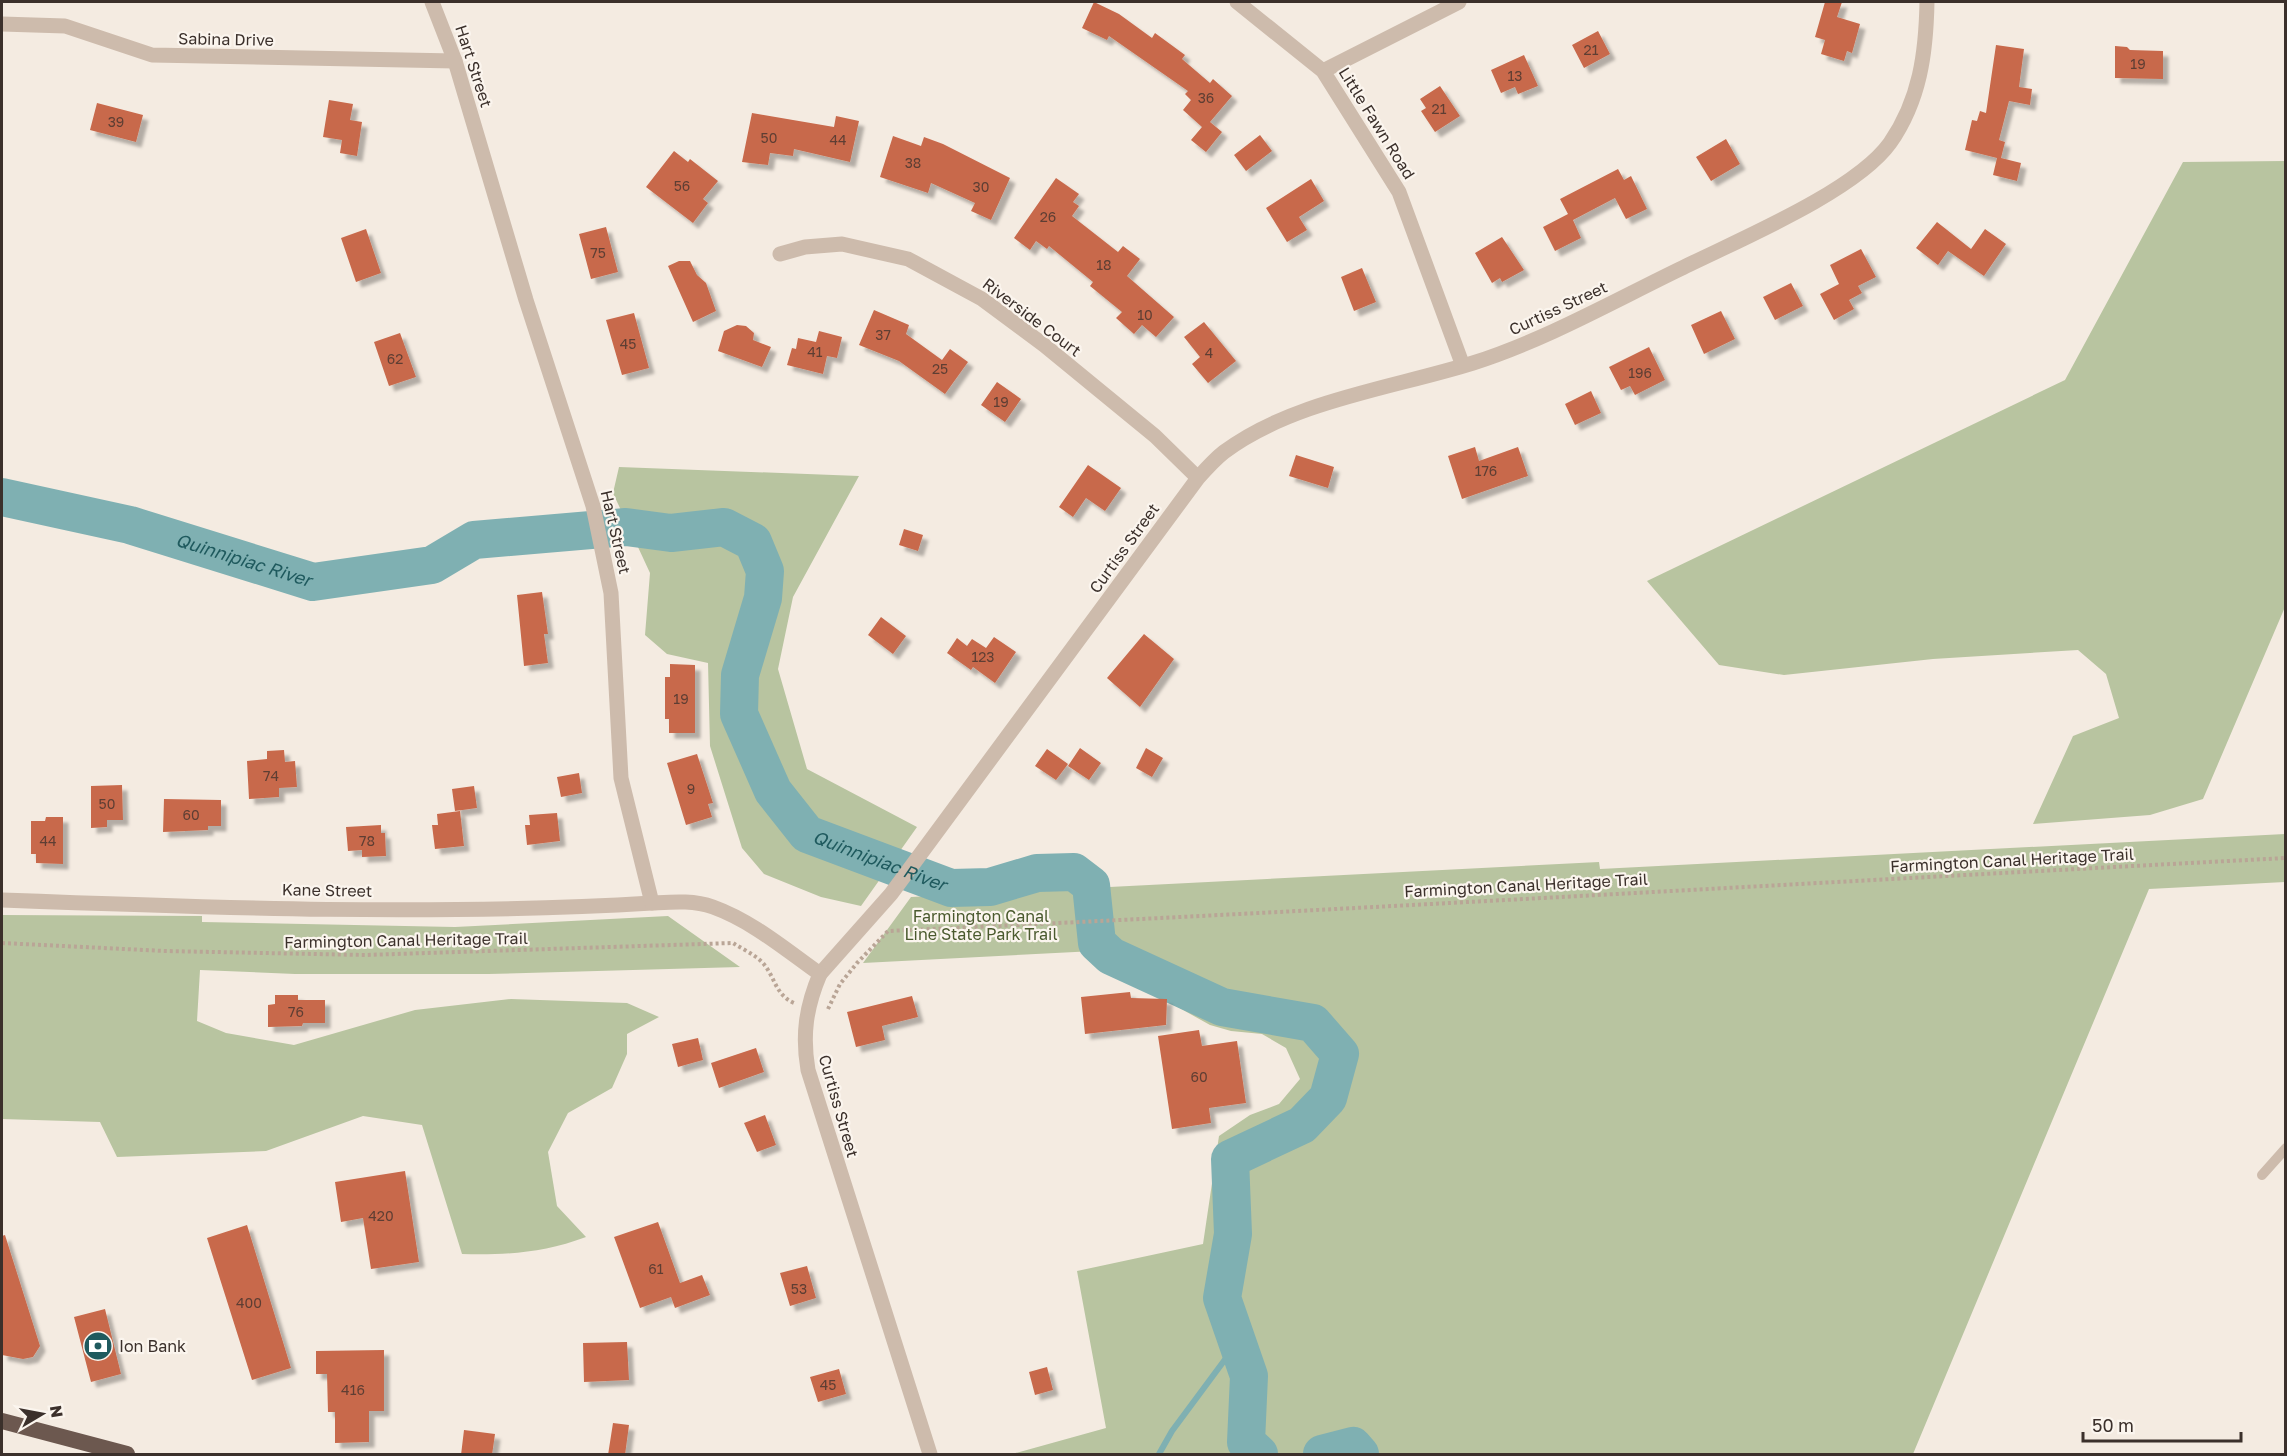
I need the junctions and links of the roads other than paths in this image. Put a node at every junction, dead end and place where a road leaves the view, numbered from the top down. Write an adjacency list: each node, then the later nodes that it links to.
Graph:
1 (432, 2): 6 (street, Hart Street)
2 (1237, 2): 7 (street, Little Fawn Road)
3 (1460, 2): 7 (street)
4 (1927, 2): 9 (street, Curtiss Street)
5 (2, 24): 6 (street, Sabina Drive)
6 (455, 61): 12 (street, Hart Street)
7 (1323, 71): 9 (street, Little Fawn Road)
8 (780, 254): 10 (street, Riverside Court)
9 (1463, 366): 10 (street, Curtiss Street)
10 (1198, 478): 13 (street, Curtiss Street)
11 (2, 900): 12 (street, Kane Street)
12 (652, 903): 13 (street)
13 (820, 974): 18 (street, Curtiss Street)
14 (2286, 1148): 15 (lane)
15 (2262, 1175)
16 (2, 1421): 17 (highway)
17 (127, 1455)
18 (930, 1455)

